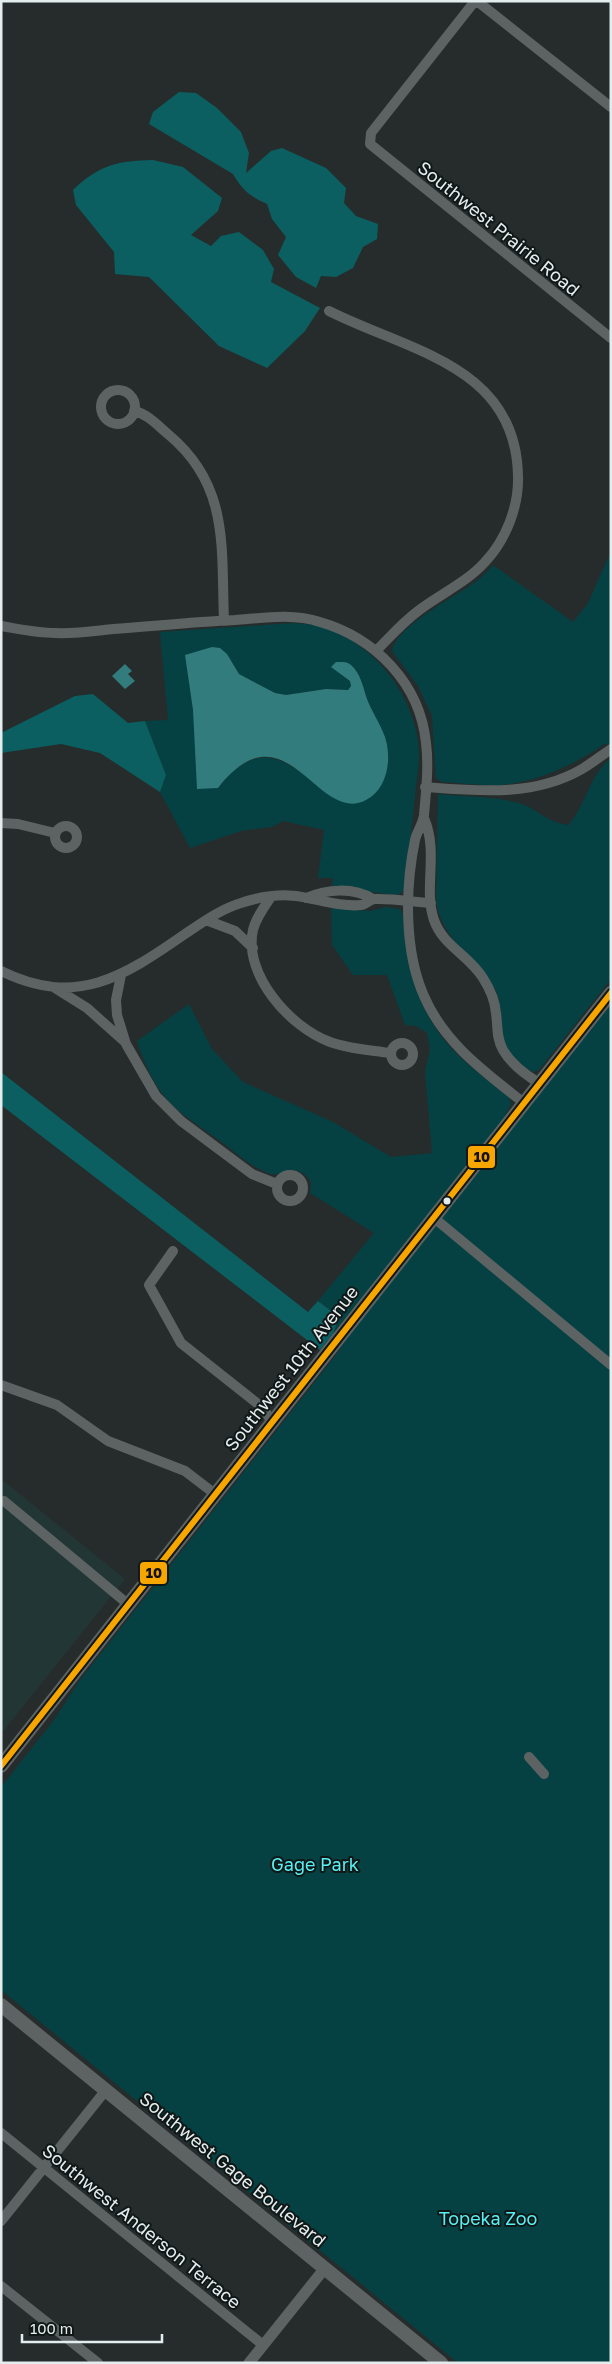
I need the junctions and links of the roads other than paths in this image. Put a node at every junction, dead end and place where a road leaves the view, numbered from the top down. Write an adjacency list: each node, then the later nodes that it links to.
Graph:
1 (476, 1): 2 (street); 4 (street, Southwest Prairie Road)
2 (611, 107)
3 (329, 310): 8 (street)
4 (611, 338)
5 (134, 411): 6 (street)
6 (224, 620): 7 (street); 8 (street)
7 (1, 626)
8 (377, 650): 10 (street)
9 (611, 749): 10 (street)
10 (425, 787): 11 (street)
11 (424, 818): 15 (street); 16 (street)
12 (1, 823): 13 (street)
13 (55, 833)
14 (271, 897): 15 (street); 17 (street); 18 (street)
15 (409, 902): 16 (street); 26 (street)
16 (431, 903): 25 (street)
17 (206, 920): 18 (street); 20 (street)
18 (253, 948): 24 (street)
19 (1, 971): 21 (street)
20 (121, 976): 21 (street); 23 (street)
21 (55, 988): 23 (street)
22 (611, 992): 25 (main road, Southwest 10th Avenue)
23 (126, 1044): 27 (street)
24 (390, 1053)
25 (539, 1083): 26 (main road, Southwest 10th Avenue)
26 (524, 1103): 28 (main road, Southwest 10th Avenue)
27 (277, 1184)
28 (433, 1218): 30 (street); 32 (main road, Southwest 10th Avenue)
29 (172, 1251): 32 (street)
30 (611, 1365)
31 (1, 1385): 33 (street)
32 (272, 1422): 33 (main road, Southwest 10th Avenue)
33 (215, 1494): 35 (main road, Southwest 10th Avenue)
34 (4, 1501): 35 (street)
35 (128, 1605): 37 (main road, Southwest 10th Avenue)
36 (529, 1757): 38 (street)
37 (1, 1766)
38 (544, 1774)
39 (1, 2006): 40 (main road, Southwest Gage Boulevard)
40 (106, 2090): 42 (street); 44 (main road, Southwest Gage Boulevard)
41 (1, 2133): 42 (street, Southwest Anderson Terrace)
42 (44, 2168): 43 (street); 46 (street, Southwest Anderson Terrace)
43 (1, 2221)
44 (325, 2268): 46 (street); 49 (main road, Southwest Gage Boulevard)
45 (1, 2286): 47 (street)
46 (263, 2345): 48 (street)
47 (98, 2363)
48 (249, 2363)
49 (441, 2363)

